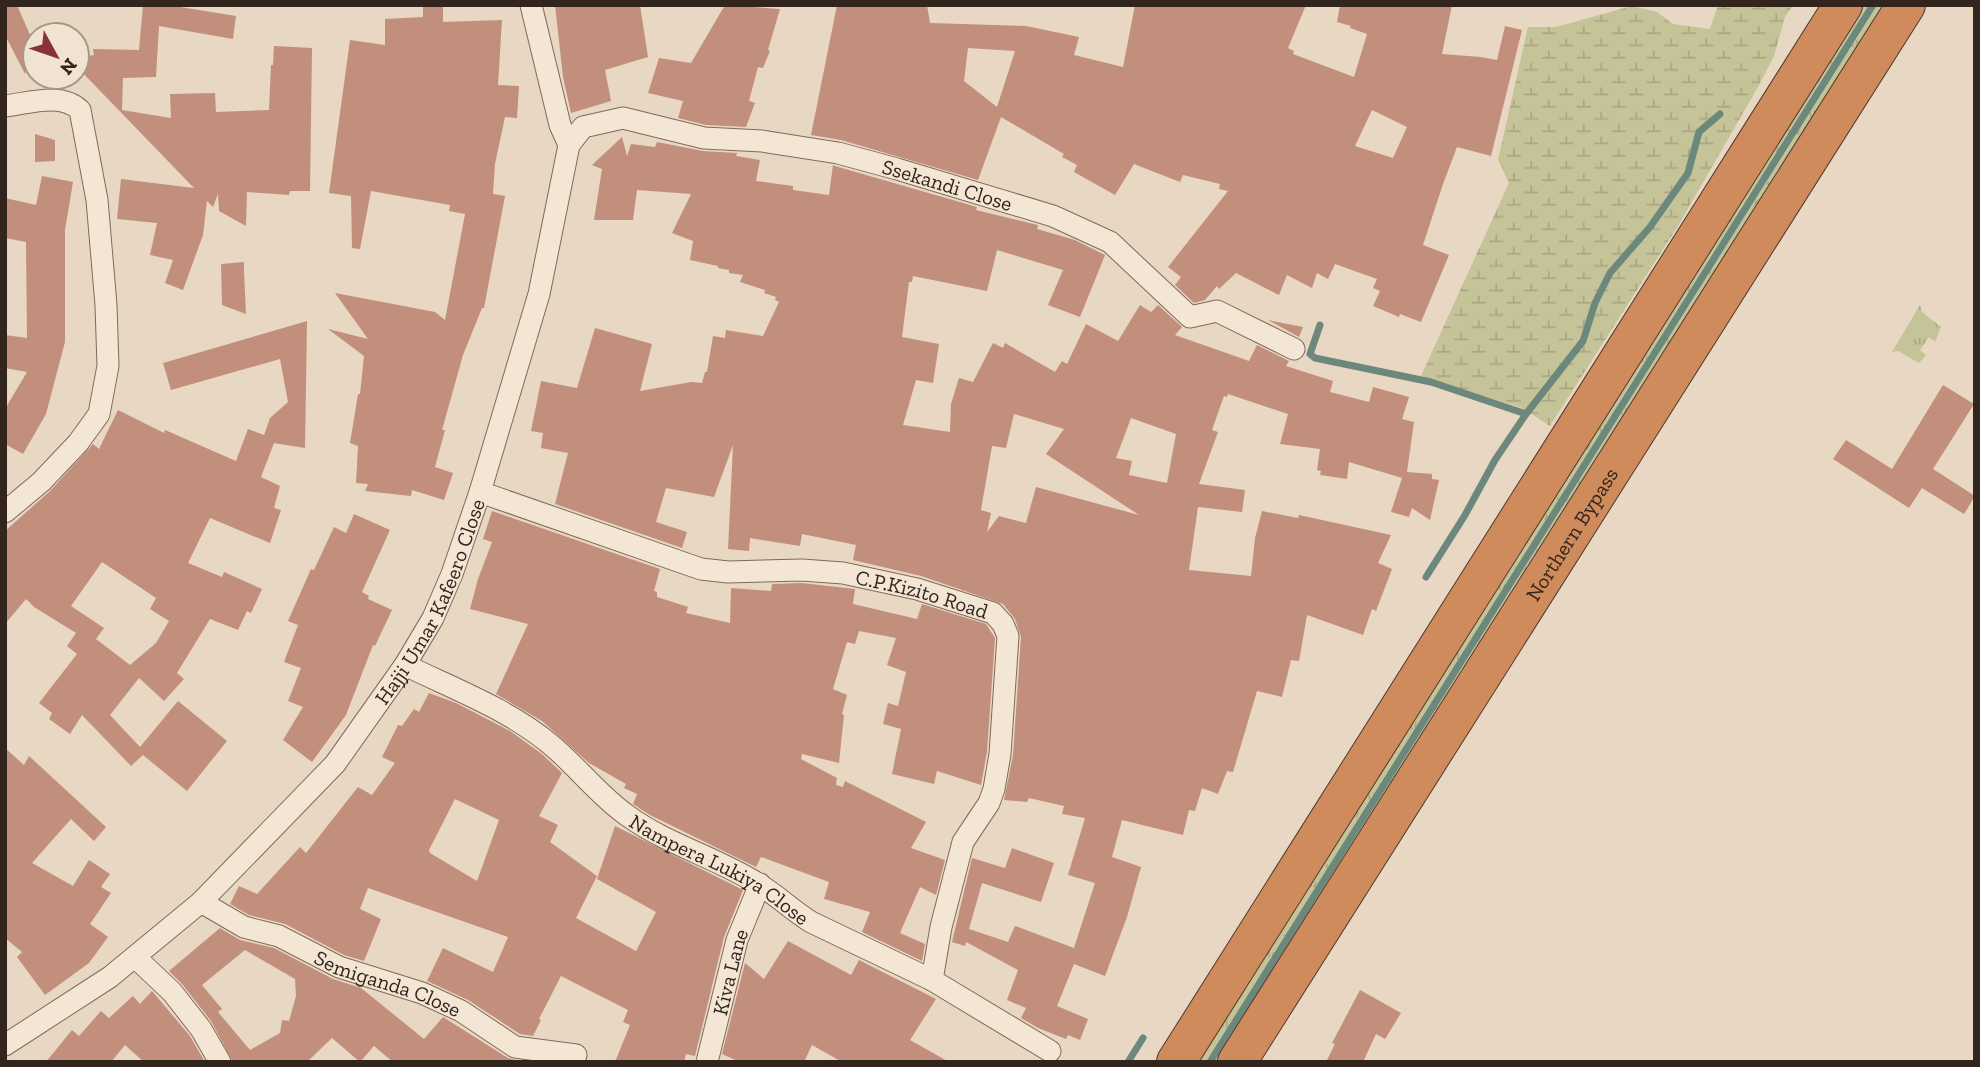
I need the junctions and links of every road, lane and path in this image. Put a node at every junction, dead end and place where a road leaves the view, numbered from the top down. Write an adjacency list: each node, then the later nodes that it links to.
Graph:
1 (531, 5): 5 (street)
2 (1843, 5): 19 (highway)
3 (1906, 5): 20 (highway, Northern Bypass)
4 (5, 106): 8 (street)
5 (569, 145): 6 (street, Ssekandi Close); 7 (street, Hajji Umar Kafeero Close)
6 (1294, 349)
7 (480, 492): 9 (street, Hajji Umar Kafeero Close); 13 (street, C.P.Kizito Road)
8 (5, 512)
9 (405, 666): 10 (street, Nampera Lukiya Close); 11 (street, Hajji Umar Kafeero Close)
10 (760, 884): 13 (street, Nampera Lukiya Close); 18 (street, Kiva Lane)
11 (201, 902): 12 (street, Hajji Umar Kafeero Close); 16 (street, Semiganda Close)
12 (135, 957): 14 (street, Hajji Umar Kafeero Close); 17 (street)
13 (932, 980): 15 (street, Nampera Lukiya Close)
14 (5, 1045)
15 (1050, 1051)
16 (576, 1055)
17 (220, 1062)
18 (707, 1062)
19 (1176, 1062)
20 (1237, 1062)

